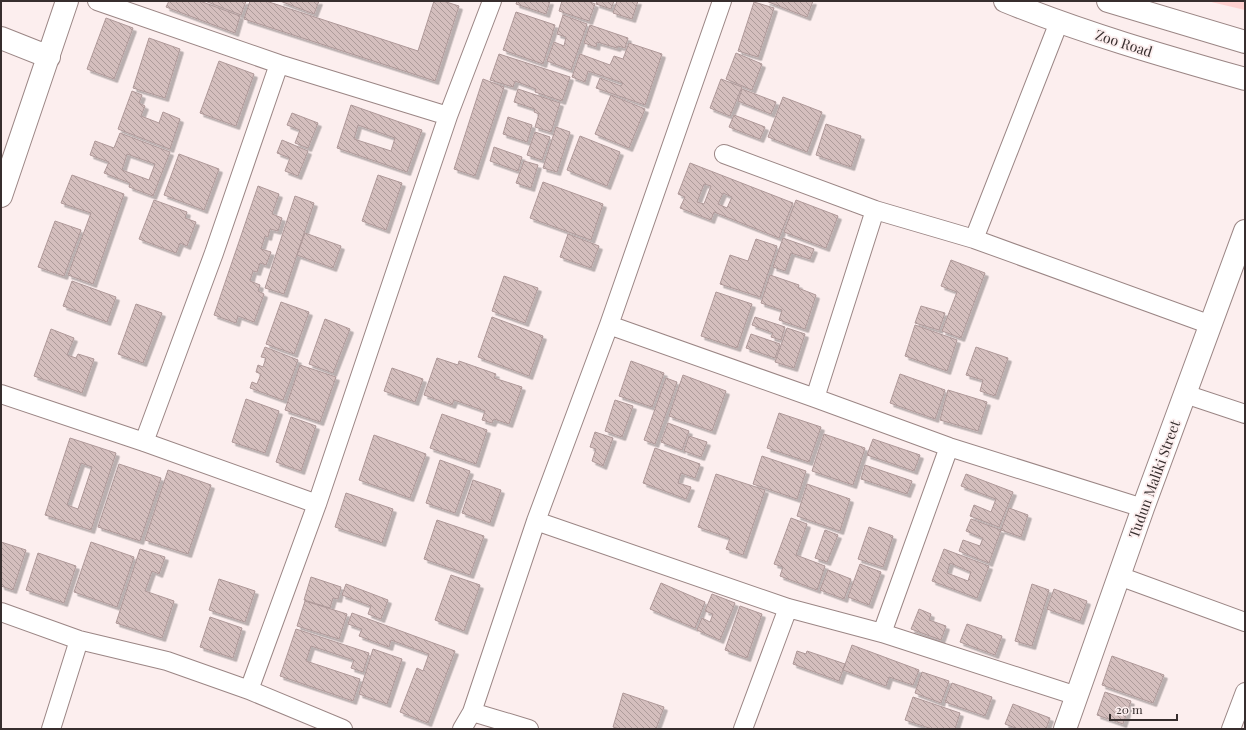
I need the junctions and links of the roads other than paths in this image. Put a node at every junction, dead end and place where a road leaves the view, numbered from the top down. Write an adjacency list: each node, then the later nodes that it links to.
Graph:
1 (67, 1): 10 (street)
2 (96, 1): 11 (street)
3 (492, 1): 13 (street)
4 (722, 1): 19 (street)
5 (1005, 1): 7 (street, Zoo Road)
6 (1108, 1): 9 (street)
7 (1059, 22): 12 (street, Zoo Road); 18 (street)
8 (1, 38): 10 (street)
9 (1245, 42)
10 (49, 58): 15 (street)
11 (279, 64): 13 (street); 25 (street)
12 (1245, 79)
13 (448, 116): 27 (street)
14 (724, 154): 16 (street)
15 (1, 196)
16 (875, 210): 18 (street); 23 (street)
17 (1245, 231): 20 (street, Tudun Maliki Street)
18 (974, 239): 20 (street)
19 (608, 325): 23 (street); 29 (street)
20 (1211, 325): 22 (street, Tudun Maliki Street)
21 (1, 394): 25 (street)
22 (1185, 394): 24 (street); 28 (street, Tudun Maliki Street)
23 (816, 398): 26 (street)
24 (1245, 414)
25 (144, 442): 27 (street)
26 (949, 447): 28 (street); 34 (street)
27 (317, 504): 36 (street)
28 (1143, 508): 30 (street, Tudun Maliki Street)
29 (536, 521): 31 (street); 39 (street)
30 (1119, 576): 33 (street); 38 (street, Tudun Maliki Street)
31 (788, 608): 34 (street); 44 (street)
32 (1, 612): 35 (street)
33 (1245, 622)
34 (882, 633): 38 (street)
35 (80, 640): 36 (street); 40 (street)
36 (249, 690): 41 (street)
37 (1245, 692): 46 (street)
38 (1077, 696): 45 (street, Tudun Maliki Street)
39 (472, 712): 42 (street); 43 (street)
40 (50, 729)
41 (343, 729)
42 (462, 729)
43 (529, 729)
44 (742, 729)
45 (1065, 729)
46 (1231, 729)

